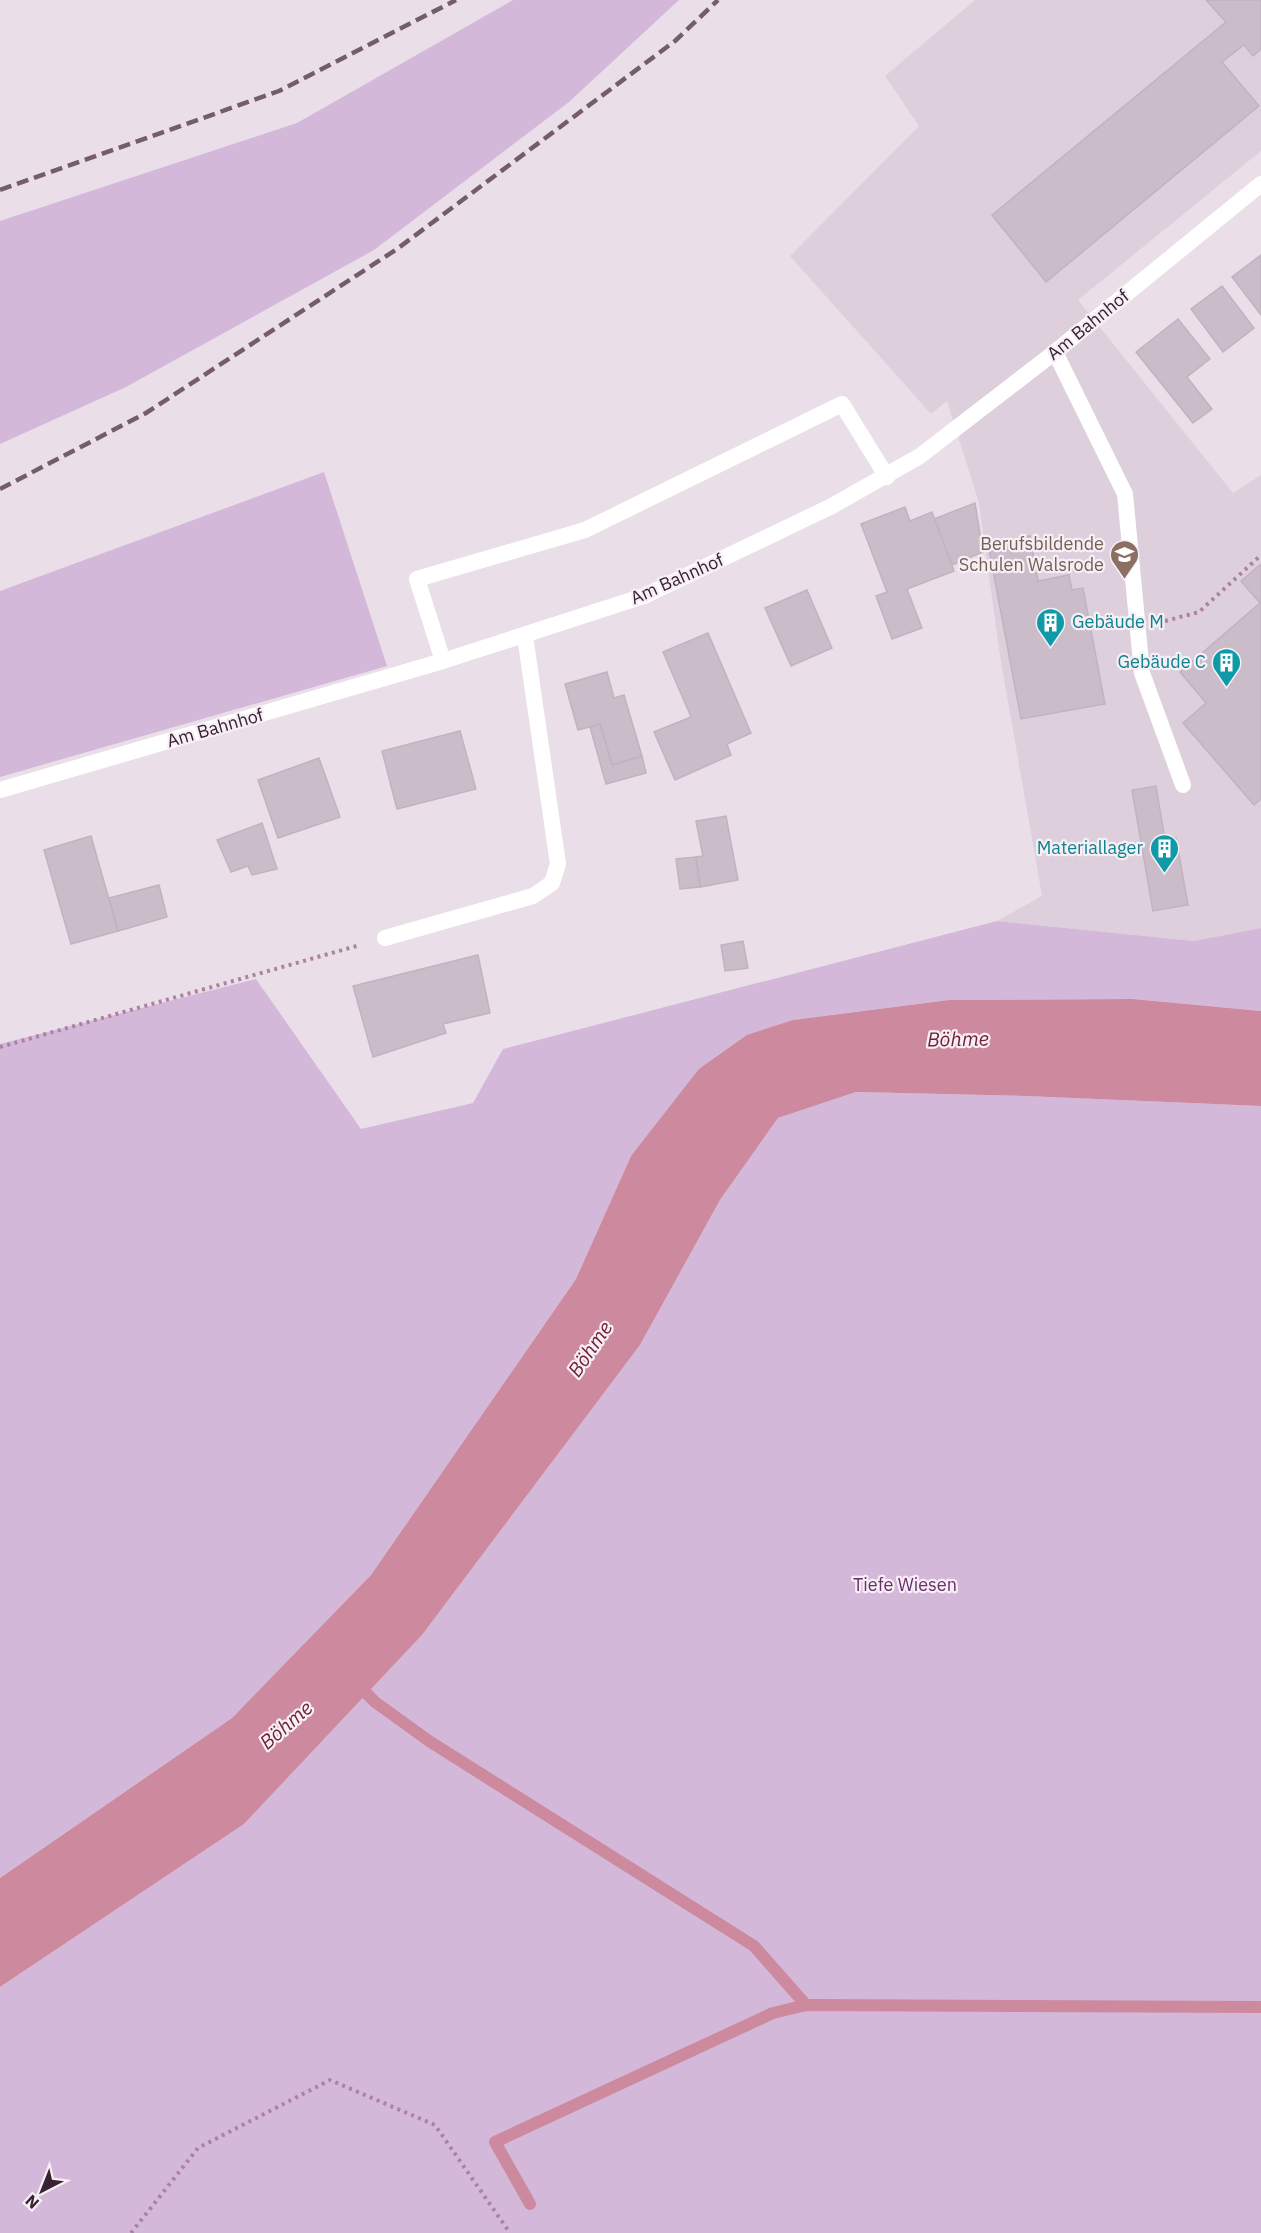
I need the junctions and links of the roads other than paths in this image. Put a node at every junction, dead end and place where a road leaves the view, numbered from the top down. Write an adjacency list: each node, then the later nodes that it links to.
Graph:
1 (1261, 184): 2 (street, Am Bahnhof)
2 (1055, 351): 3 (street, Am Bahnhof); 6 (street)
3 (886, 477): 4 (street, Am Bahnhof); 5 (street)
4 (525, 636): 5 (street, Am Bahnhof); 8 (street)
5 (443, 661): 7 (street, Am Bahnhof)
6 (1183, 785)
7 (0, 790)
8 (386, 938)

